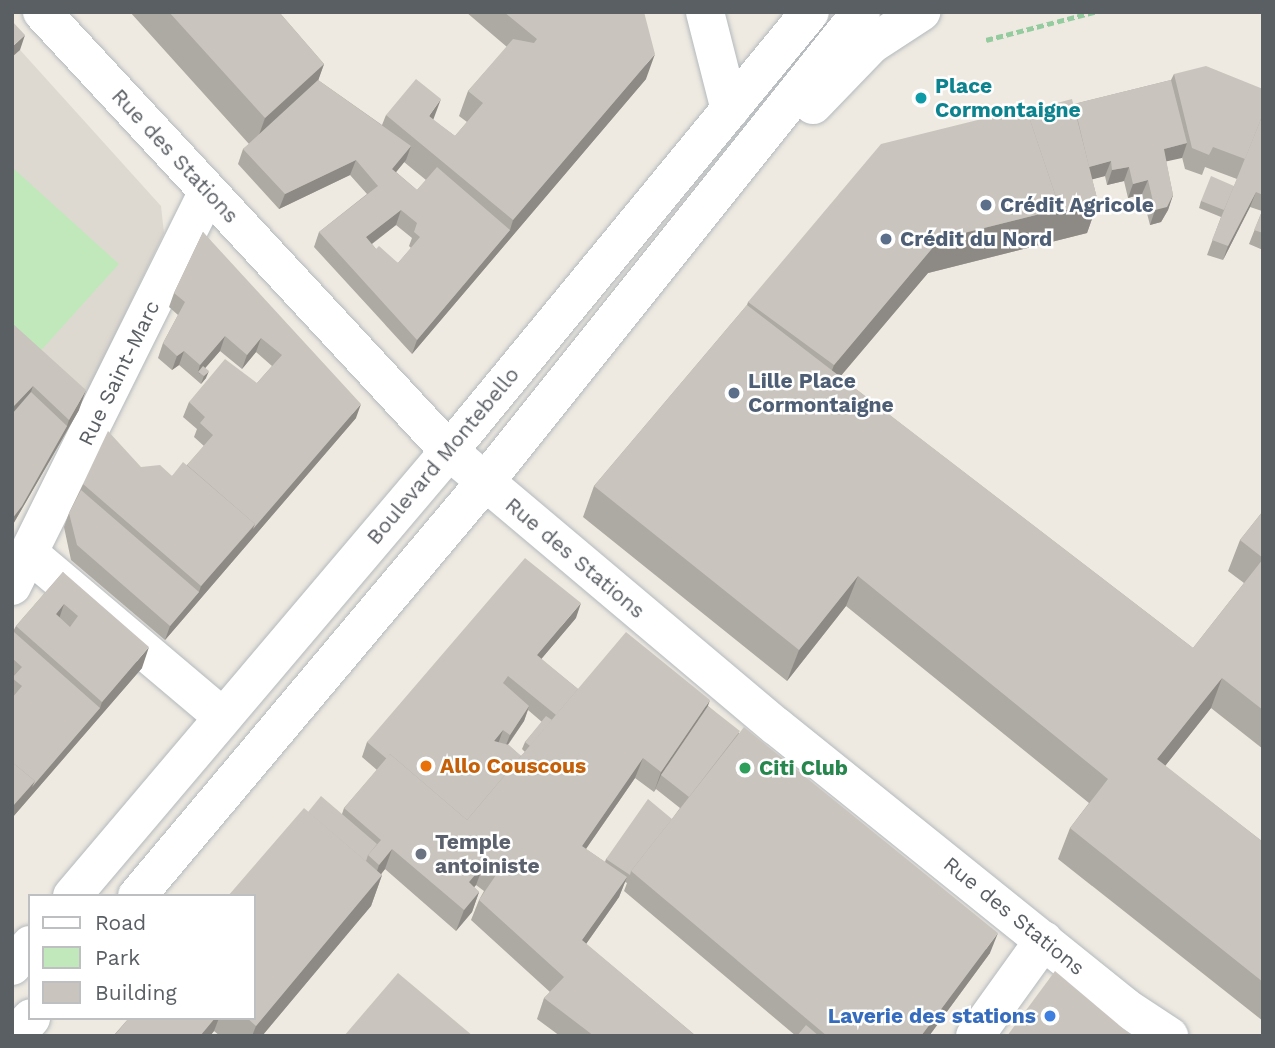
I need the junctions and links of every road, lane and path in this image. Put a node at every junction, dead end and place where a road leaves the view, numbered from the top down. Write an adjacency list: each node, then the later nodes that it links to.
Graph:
1 (42, 12): 12 (main road, Rue des Stations)
2 (705, 12): 10 (main road)
3 (810, 12): 10 (main road, Boulevard Montebello)
4 (861, 12): 11 (main road)
5 (921, 12): 11 (main road)
6 (986, 12): 7 (path)
7 (992, 12)
8 (1094, 12): 9 (path)
9 (986, 40)
10 (730, 110): 13 (main road, Boulevard Montebello)
11 (740, 168): 14 (main road)
12 (208, 192): 13 (main road, Rue des Stations); 15 (main road, Rue Saint-Marc)
13 (449, 451): 14 (main road, Rue des Stations); 16 (main road, Boulevard Montebello)
14 (485, 482): 18 (main road); 19 (main road, Rue des Stations)
15 (22, 571): 16 (main road)
16 (223, 717): 17 (main road, Boulevard Montebello)
17 (74, 894)
18 (139, 894)
19 (1044, 940): 24 (main road); 25 (main road, Rue des Stations)
20 (28, 947): 21 (main road)
21 (12, 966)
22 (29, 1020): 23 (main road)
23 (15, 1036)
24 (975, 1036)
25 (1169, 1036)

